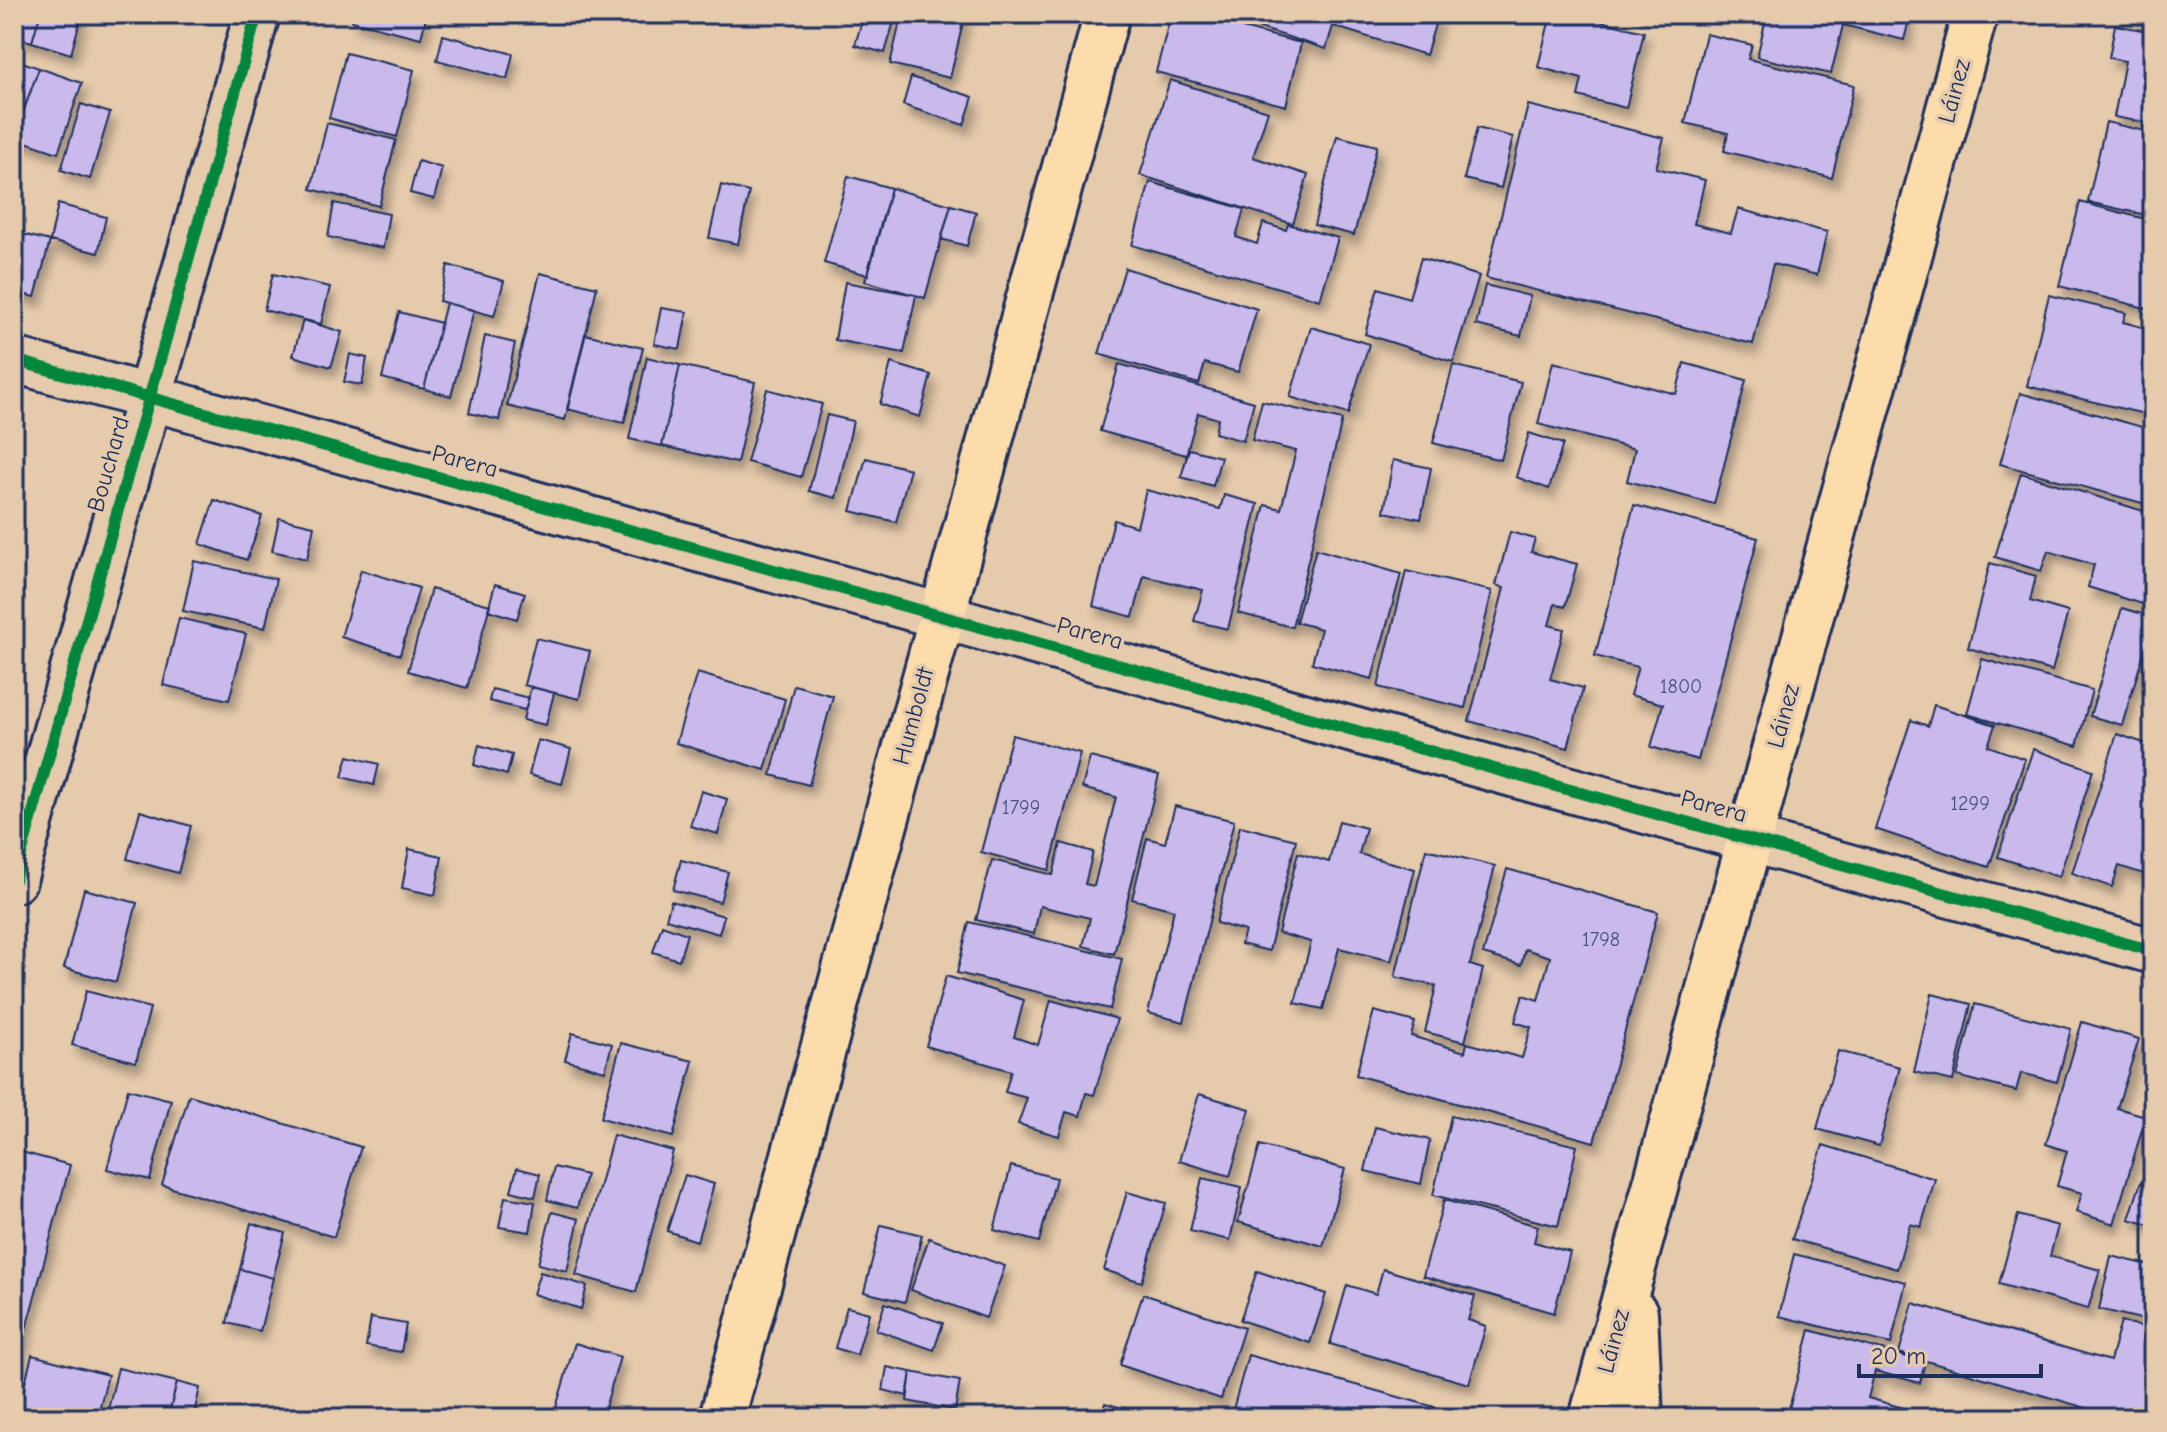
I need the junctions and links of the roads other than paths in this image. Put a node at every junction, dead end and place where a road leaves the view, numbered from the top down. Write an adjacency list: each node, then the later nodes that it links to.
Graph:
1 (257, 14): 5 (street, Bouchard)
2 (1107, 14): 6 (main road, Humboldt)
3 (1975, 14): 7 (main road, Láinez)
4 (14, 360): 5 (street, Parera)
5 (150, 397): 6 (street, Parera); 8 (street, Bouchard)
6 (941, 615): 7 (street, Parera); 11 (main road, Humboldt)
7 (1750, 838): 9 (street, Parera); 10 (main road, Láinez)
8 (14, 880)
9 (2153, 951)
10 (1633, 1266): 12 (main road, Láinez); 13 (main road)
11 (722, 1418)
12 (1592, 1418)
13 (1640, 1418)

